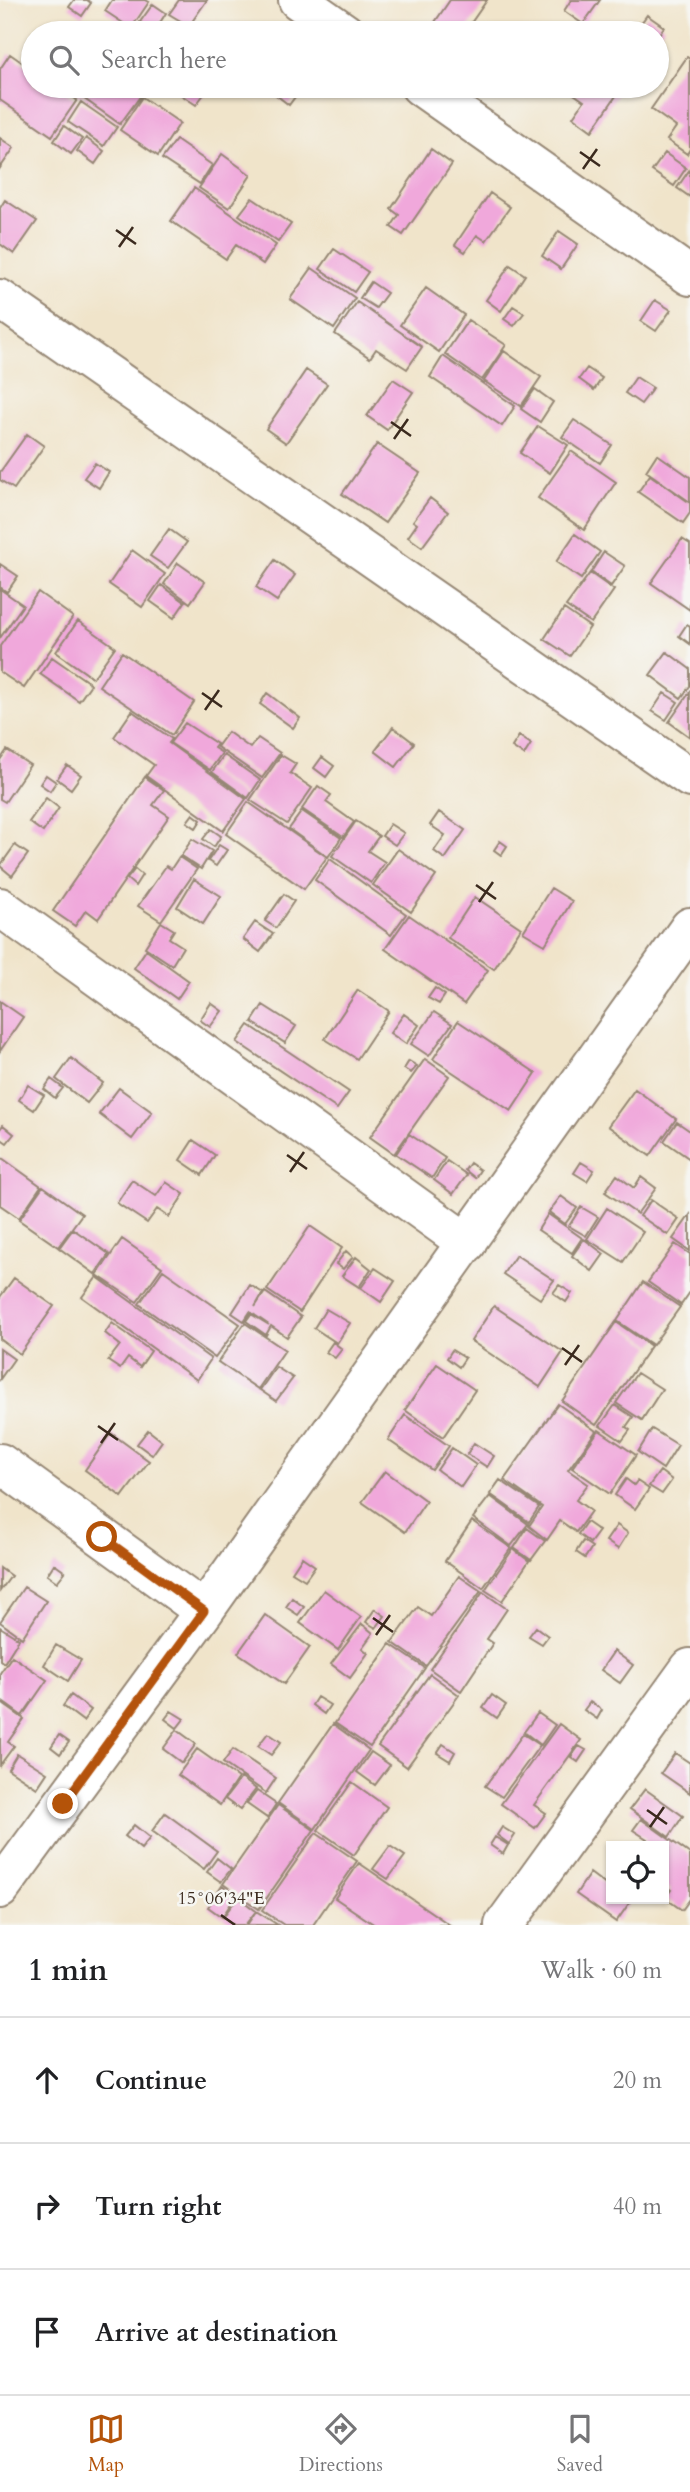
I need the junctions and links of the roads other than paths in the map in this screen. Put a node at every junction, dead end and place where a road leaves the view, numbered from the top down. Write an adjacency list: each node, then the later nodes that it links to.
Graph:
1 (298, 0): 2 (street)
2 (328, 21)
3 (436, 98): 4 (street)
4 (690, 276)
5 (0, 299): 6 (street)
6 (690, 778)
7 (0, 908): 9 (street)
8 (690, 927): 9 (street)
9 (467, 1243): 11 (street)
10 (0, 1464): 11 (street)
11 (204, 1611): 13 (street)
12 (690, 1668): 14 (street)
13 (0, 1889)
14 (504, 1925)

